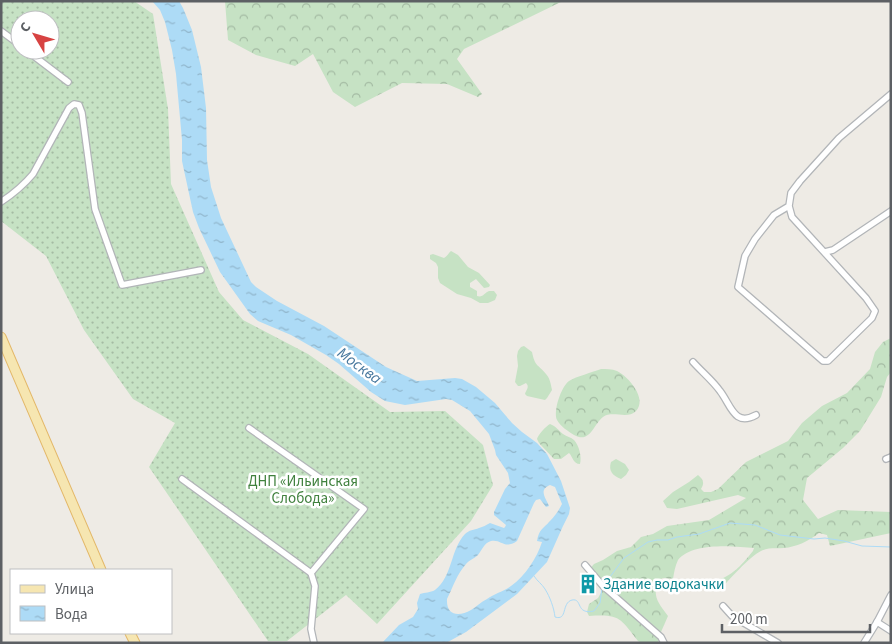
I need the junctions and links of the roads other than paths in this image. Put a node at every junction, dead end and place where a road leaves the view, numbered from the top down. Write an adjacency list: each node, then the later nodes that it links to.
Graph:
1 (39, 60): 2 (street)
2 (68, 82)
3 (891, 94): 5 (street)
4 (1, 202): 8 (street)
5 (789, 206): 7 (street); 7 (street)
6 (891, 211): 7 (street)
7 (825, 252)
8 (201, 270)
9 (1, 337): 15 (main road)
10 (693, 362): 11 (street)
11 (756, 415)
12 (249, 428): 16 (street)
13 (182, 479): 16 (street)
14 (585, 565): 22 (street)
15 (100, 569)
16 (311, 573): 21 (street)
17 (891, 595): 19 (street)
18 (723, 606): 23 (street)
19 (877, 622): 20 (street); 24 (street)
20 (891, 631)
21 (314, 643)
22 (664, 643)
23 (778, 643)
24 (864, 643)

